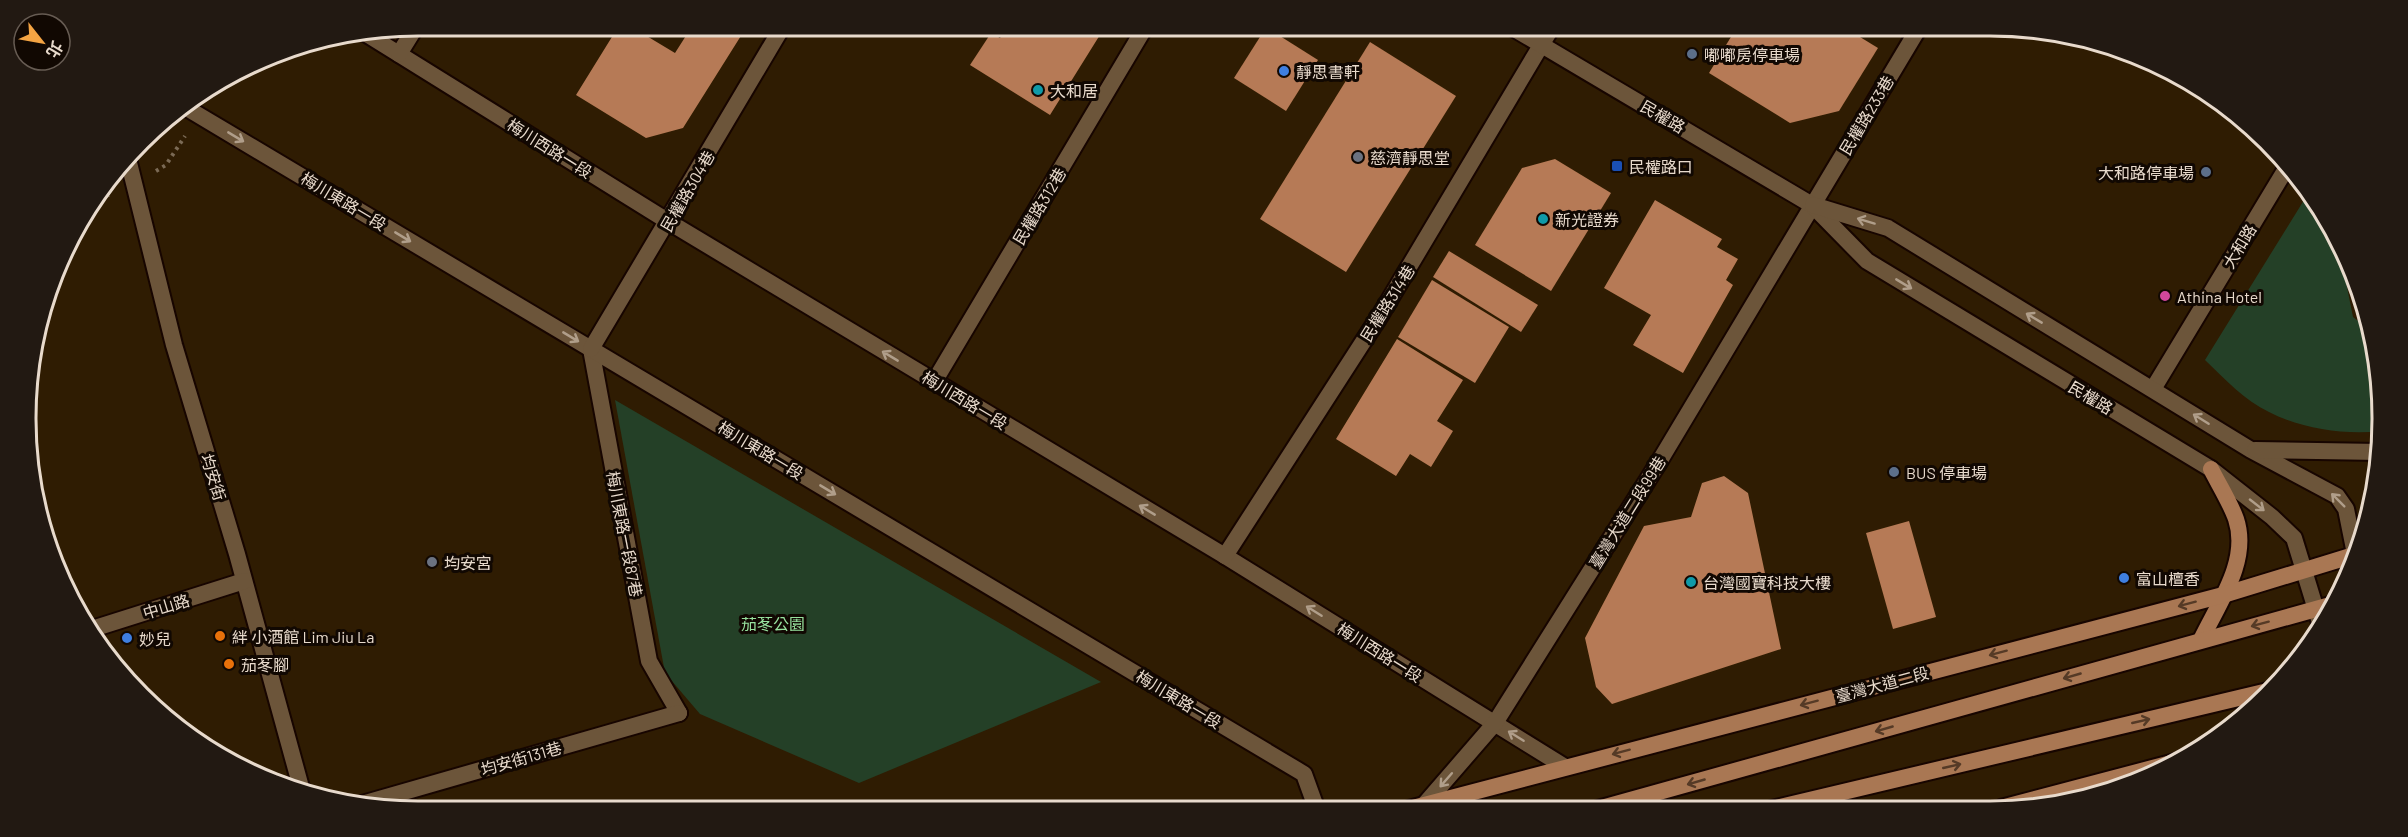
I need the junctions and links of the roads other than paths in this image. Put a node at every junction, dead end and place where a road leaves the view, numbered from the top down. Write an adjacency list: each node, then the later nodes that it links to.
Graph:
1 (410, 36): 9 (street)
2 (777, 36): 14 (street, 民權路304巷)
3 (1140, 36): 16 (street, 民權路312巷)
4 (1527, 36): 8 (street, 民權路)
5 (1547, 36): 8 (street, 民權路314巷)
6 (1914, 36): 13 (street, 民權路233巷)
7 (373, 39): 9 (street, 梅川西路一段)
8 (1542, 45): 13 (street, 民權路); 22 (street, 民權路314巷)
9 (399, 54): 14 (street, 梅川西路一段)
10 (192, 111): 15 (street, 梅川東路一段, one-way to 15)
11 (130, 167): 25 (street, 均安街)
12 (2283, 174): 17 (street, 大和路)
13 (1812, 205): 17 (street, 民權路, one-way to 13); 20 (street, 民權路, one-way to 20); 33 (street, 臺灣大道二段99巷)
14 (669, 222): 15 (street, 民權路304巷); 16 (street, 梅川西路一段, one-way to 14)
15 (591, 349): 32 (street, 梅川東路一段87巷); 39 (street, 梅川東路一段, one-way to 39)
16 (934, 382): 22 (street, 梅川西路一段, one-way to 16)
17 (2153, 389): 18 (street, 民權路, one-way to 17)
18 (2251, 450): 19 (street); 21 (street, 民權路, one-way to 18)
19 (2370, 452)
20 (2211, 469): 24 (street, 民權路, one-way to 24); 26 (main road)
21 (2352, 540)
22 (1225, 556): 33 (street, 梅川西路一段, one-way to 22)
23 (2346, 558): 24 (main road, 臺灣大道二段)
24 (2303, 570): 26 (main road, 臺灣大道二段); 27 (street, 民權路)
25 (244, 582): 29 (street, 中山路); 36 (street, 均安街)
26 (2223, 595): 30 (main road); 34 (main road, 臺灣大道二段, one-way to 34)
27 (2318, 615)
28 (2316, 618): 30 (main road, one-way to 30)
29 (98, 627)
30 (2201, 640): 42 (main road, one-way to 42)
31 (2254, 694): 43 (main road, one-way to 31)
32 (679, 713): 38 (street, 均安街131巷)
33 (1495, 723): 34 (street, 梅川西路一段, one-way to 33); 40 (street, 臺灣大道二段99巷, one-way to 40)
34 (1566, 767): 41 (main road, 臺灣大道二段)
35 (2133, 773): 37 (main road)
36 (300, 782)
37 (2039, 798)
38 (380, 799)
39 (1314, 801)
40 (1422, 801)
41 (1438, 801)
42 (1627, 801)
43 (1806, 801)

